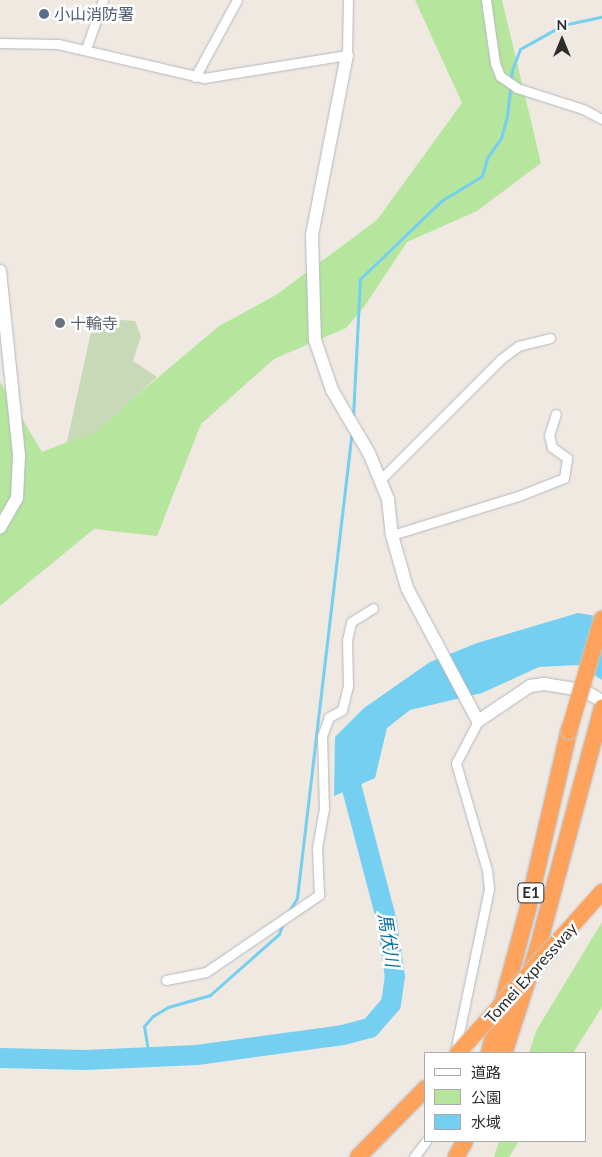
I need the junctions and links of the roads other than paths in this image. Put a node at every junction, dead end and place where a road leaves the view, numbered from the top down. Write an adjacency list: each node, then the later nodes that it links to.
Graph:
1 (103, 0): 6 (street)
2 (237, 0): 8 (street)
3 (348, 0): 7 (street)
4 (486, 0): 9 (street)
5 (0, 43): 6 (street)
6 (86, 49): 8 (street)
7 (347, 55): 8 (street); 13 (street)
8 (195, 77)
9 (602, 119)
10 (0, 271): 14 (street)
11 (550, 338): 13 (street)
12 (556, 414): 15 (street)
13 (380, 480): 15 (street)
14 (0, 528)
15 (392, 535): 20 (street)
16 (372, 608): 22 (street)
17 (602, 619): 25 (highway, E1, bridge)
18 (602, 701): 20 (street)
19 (602, 708): 26 (highway, E1)
20 (478, 721): 23 (street)
21 (602, 892): 24 (highway, Tomei Expressway, bridge)
22 (166, 980)
23 (457, 1052)
24 (458, 1052)
25 (489, 1052)
26 (504, 1052)
27 (424, 1090): 31 (highway)
28 (425, 1142): 32 (street)
29 (459, 1142): 33 (highway)
30 (464, 1142): 34 (highway)
31 (358, 1157)
32 (414, 1157)
33 (452, 1157)
34 (456, 1157)

